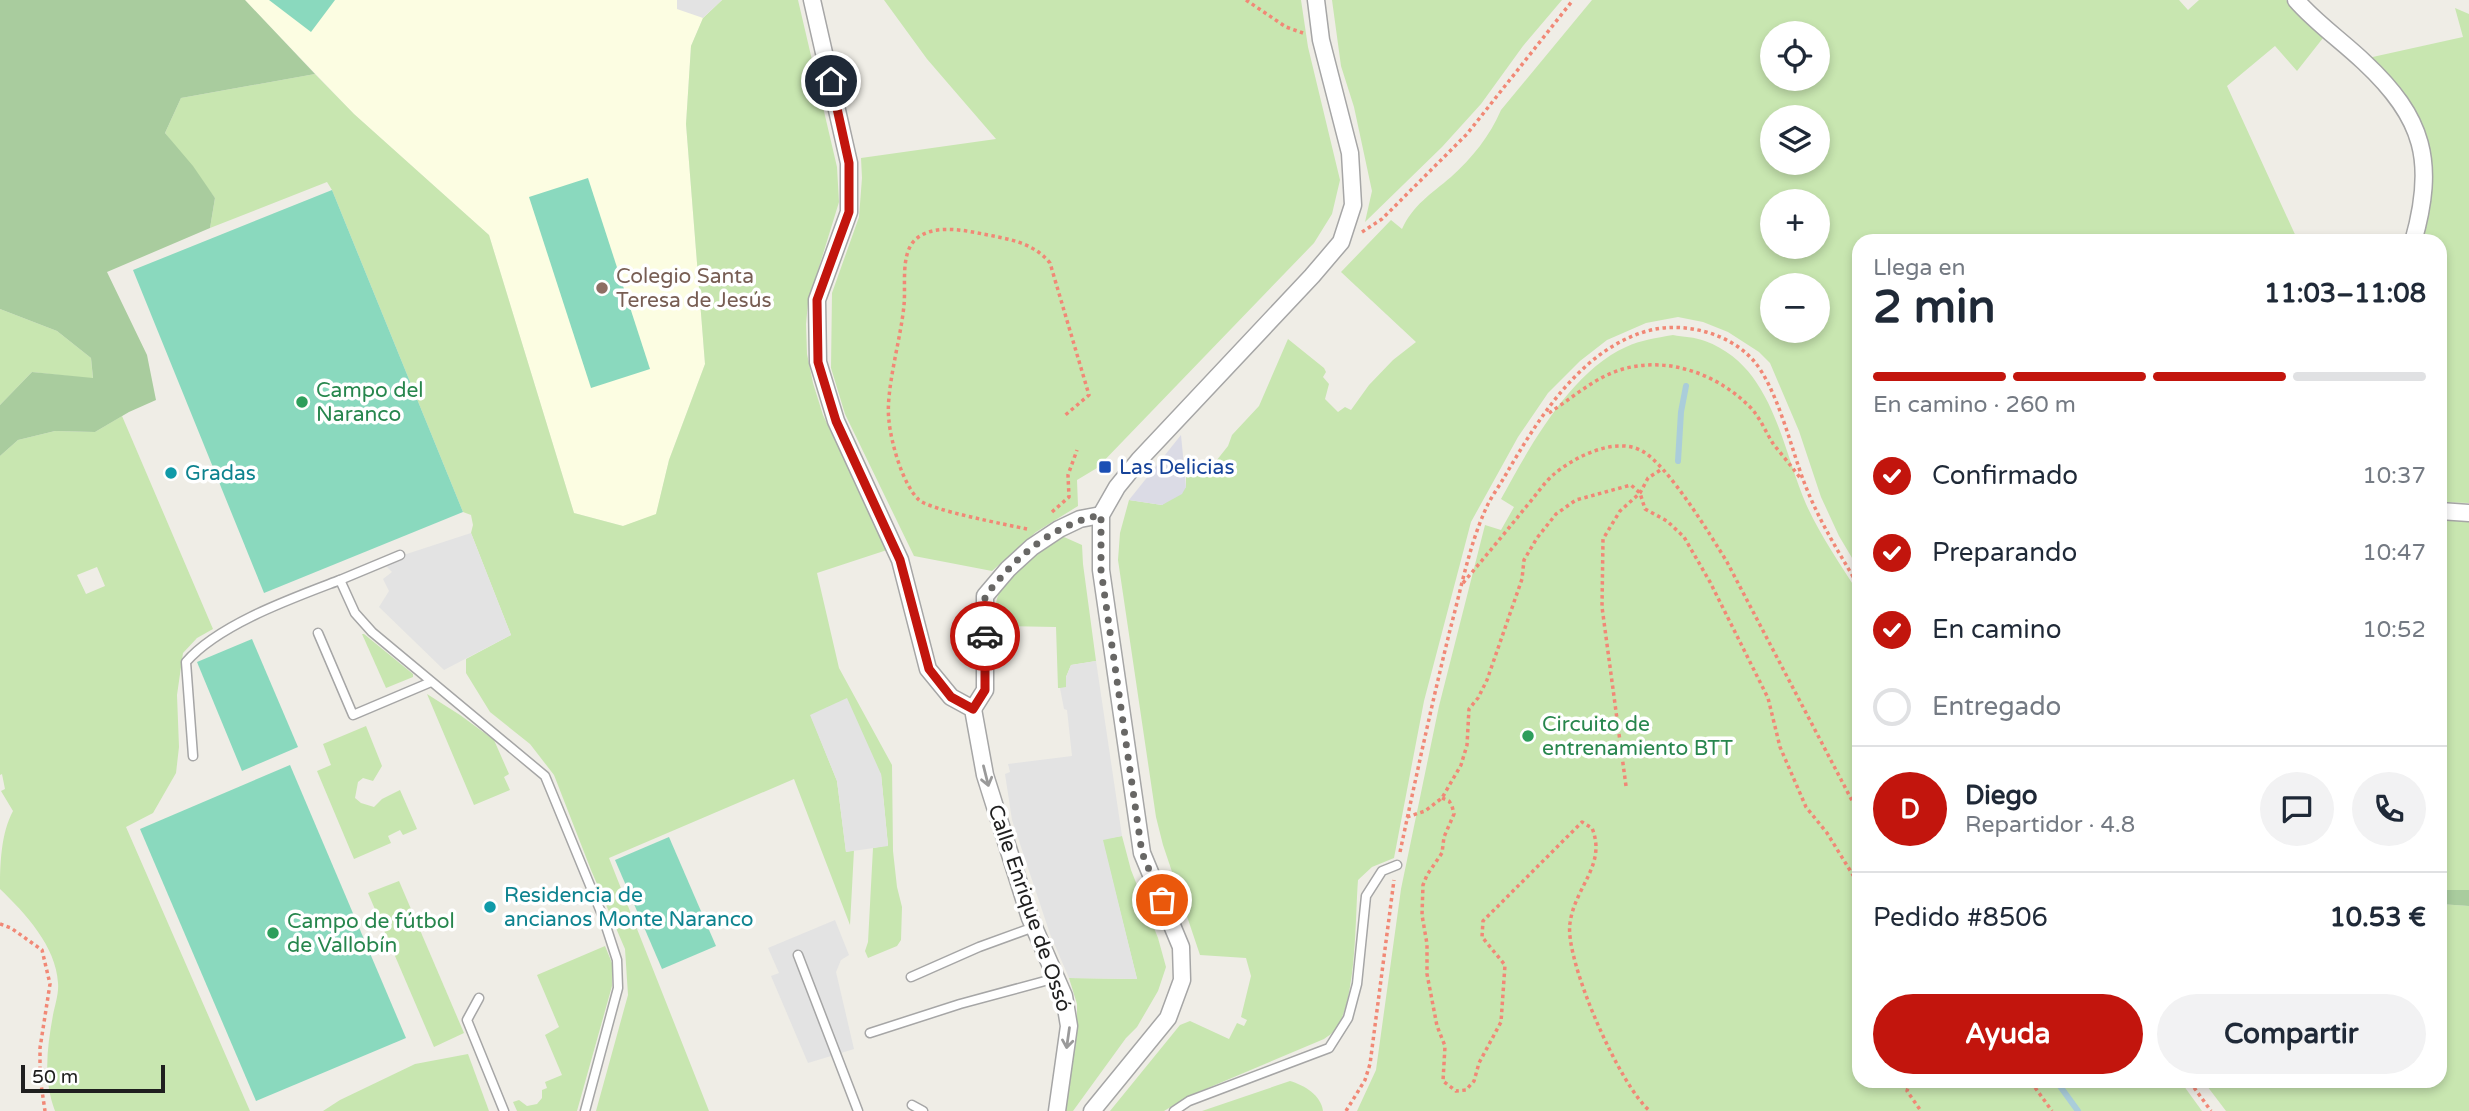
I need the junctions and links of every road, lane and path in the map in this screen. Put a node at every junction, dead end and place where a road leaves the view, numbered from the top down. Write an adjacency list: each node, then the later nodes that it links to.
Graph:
1 (812, 0): 26 (street)
2 (1245, 0): 6 (path)
3 (1317, 0): 6 (street)
4 (1573, 0): 8 (path)
5 (2296, 0): 7 (street)
6 (1321, 40): 8 (street)
7 (2414, 234)
8 (1341, 242): 18 (street)
9 (1544, 416): 13 (path); 13 (path); 23 (path)
10 (1063, 417): 19 (path)
11 (1077, 450): 16 (path)
12 (1662, 469): 14 (path); 23 (path); 30 (path)
13 (1804, 482): 21 (path)
14 (1640, 493): 28 (path); 29 (path); 33 (path)
15 (2447, 511): 17 (street)
16 (1050, 513)
17 (2469, 513)
18 (1101, 515): 26 (street); 51 (street)
19 (1031, 530)
20 (400, 555): 22 (lane)
21 (1852, 574)
22 (340, 580): 25 (lane); 27 (lane)
23 (1462, 585): 31 (path)
24 (318, 634): 25 (lane)
25 (431, 682): 47 (lane)
26 (973, 709): 35 (street, Calle Enrique de Ossó, one-way to 35)
27 (193, 756)
28 (1626, 786)
29 (1442, 798): 31 (path); 54 (path)
30 (1852, 801)
31 (1407, 817): 32 (path)
32 (1397, 865): 52 (lane); 53 (path)
33 (1852, 873)
34 (0, 924): 45 (path)
35 (1034, 927): 37 (lane); 38 (street, Calle Enrique de Ossó)
36 (798, 955): 48 (lane)
37 (911, 977)
38 (1056, 978): 40 (lane); 50 (street, Calle Enrique de Ossó, one-way to 50)
39 (479, 998): 46 (lane)
40 (870, 1033)
41 (1908, 1088): 55 (path)
42 (2035, 1088): 56 (path)
43 (2194, 1088): 57 (path)
44 (912, 1105): 49 (lane)
45 (45, 1111)
46 (504, 1111)
47 (585, 1111)
48 (858, 1111)
49 (923, 1111)
50 (1057, 1111)
51 (1092, 1111)
52 (1174, 1111)
53 (1346, 1111)
54 (1650, 1111)
55 (1921, 1111)
56 (2052, 1111)
57 (2211, 1111)

